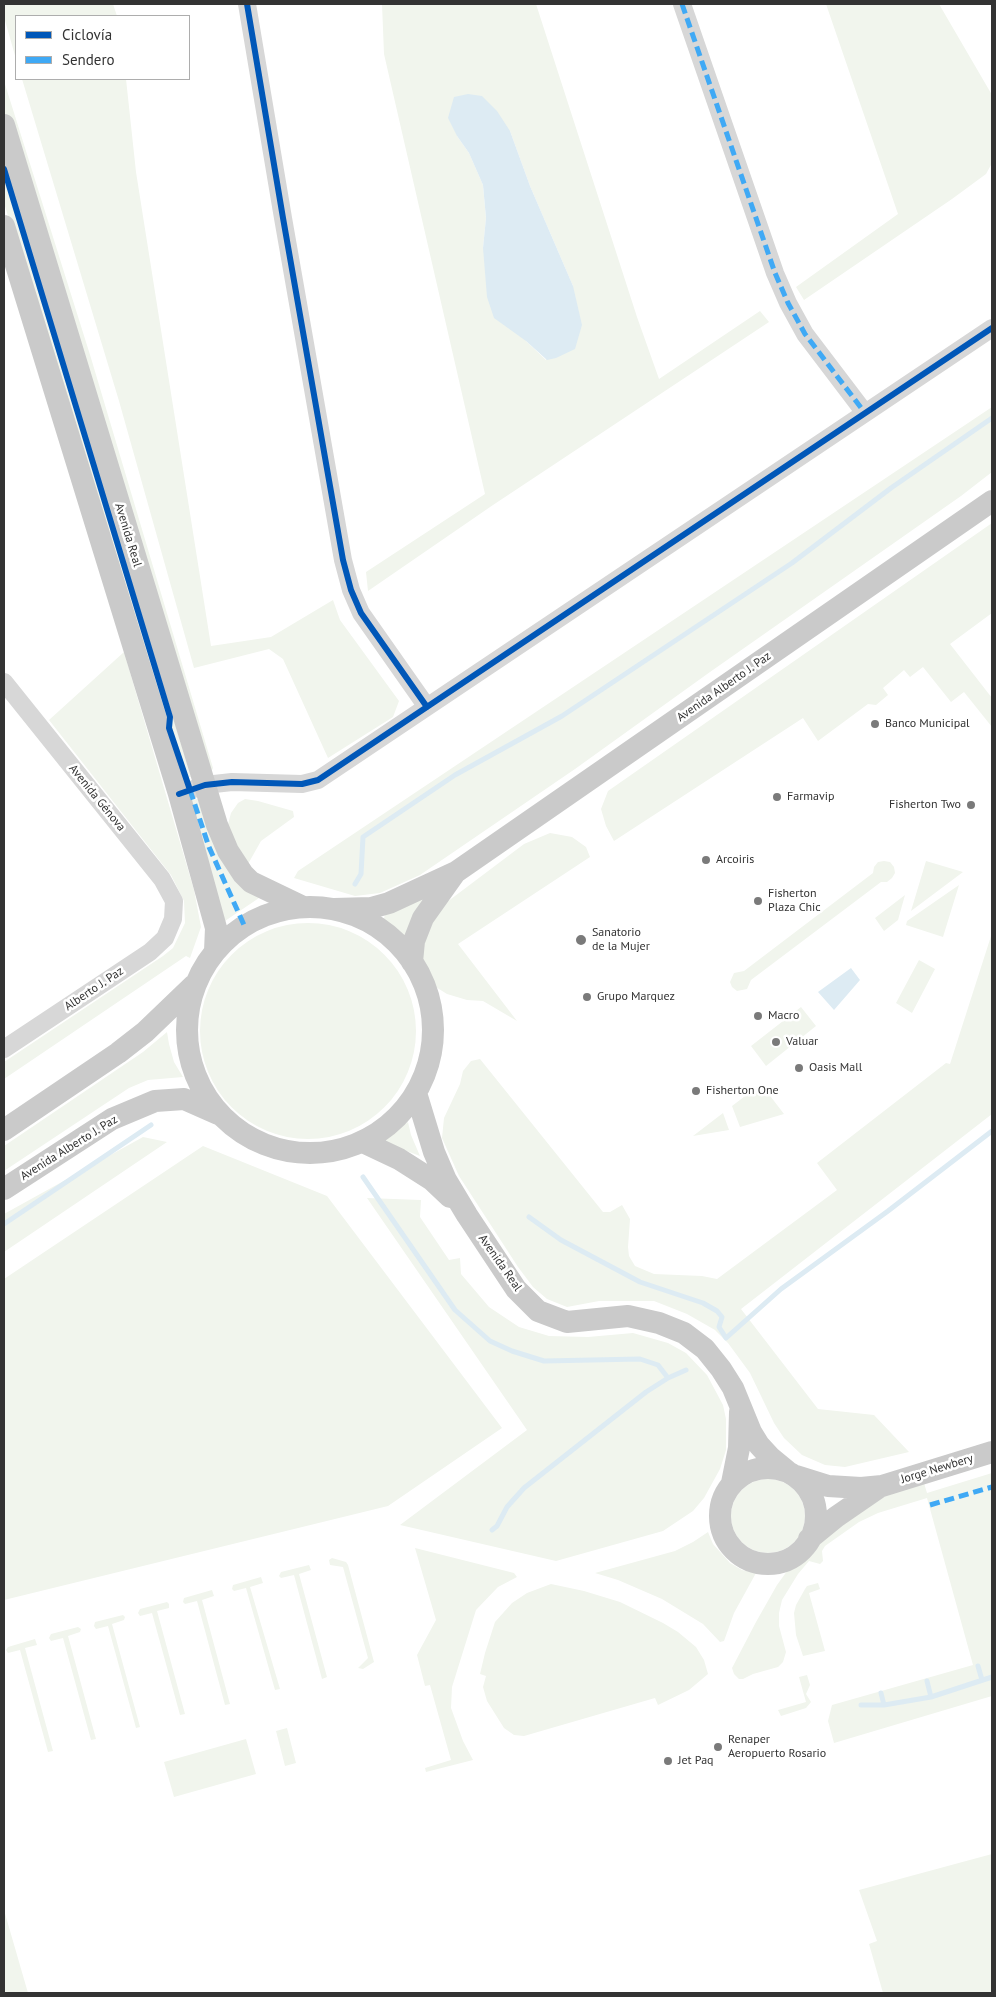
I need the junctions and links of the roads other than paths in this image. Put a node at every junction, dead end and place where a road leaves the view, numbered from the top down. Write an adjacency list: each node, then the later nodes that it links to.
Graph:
1 (248, 4): 9 (street)
2 (682, 4): 6 (street)
3 (4, 125): 10 (main road, Avenida Real)
4 (4, 226): 11 (main road)
5 (992, 328): 6 (street)
6 (864, 413): 9 (street)
7 (992, 501): 12 (main road, Avenida Alberto J. Paz)
8 (4, 682): 15 (street, Avenida Génova)
9 (426, 707): 10 (street)
10 (204, 785): 11 (street); 13 (main road, Avenida Real)
11 (179, 794): 16 (main road)
12 (456, 872): 14 (main road, Avenida Alberto J. Paz); 17 (main road, Avenida Alberto J. Paz)
13 (303, 907): 14 (main road); 16 (main road)
14 (334, 909): 17 (main road)
15 (173, 919): 19 (street, Alberto J. Paz)
16 (215, 950): 18 (main road)
17 (412, 962): 20 (main road)
18 (195, 984): 21 (main road); 22 (main road)
19 (4, 1049)
20 (416, 1093): 23 (main road); 25 (main road, Avenida Real)
21 (221, 1116): 23 (main road); 24 (main road, Avenida Alberto J. Paz)
22 (4, 1130)
23 (363, 1142): 25 (main road, Avenida Real)
24 (4, 1189)
25 (461, 1207): 26 (main road, Avenida Real)
26 (740, 1409): 28 (main road, Avenida Real); 29 (main road, Avenida Real)
27 (992, 1452): 30 (main road, Jorge Newbery)
28 (791, 1474): 29 (main road); 30 (main road, Jorge Newbery); 31 (main road)
29 (732, 1483): 31 (main road)
30 (882, 1486): 31 (main road, Jorge Newbery)
31 (809, 1540)

